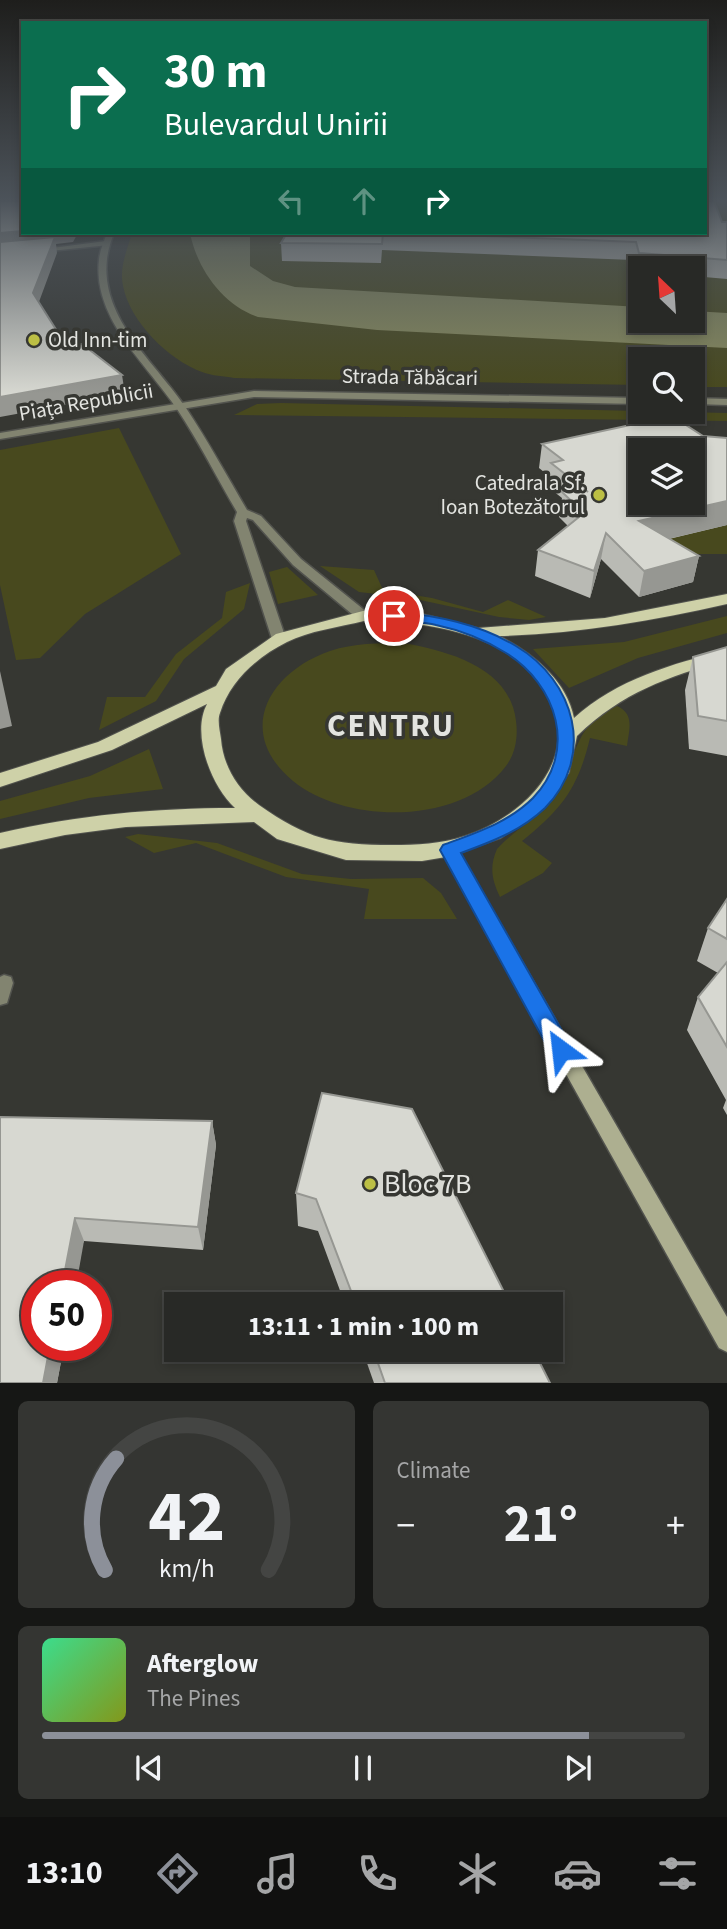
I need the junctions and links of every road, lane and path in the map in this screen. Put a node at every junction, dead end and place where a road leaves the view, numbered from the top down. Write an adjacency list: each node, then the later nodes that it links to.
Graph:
1 (102, 266): 5 (street)
2 (628, 401): 5 (street, Strada Tăbăcari)
3 (705, 401): 4 (street)
4 (727, 402)
5 (179, 405): 6 (street, Piața Republicii); 7 (street)
6 (0, 436)
7 (243, 512): 9 (street); 11 (street)
8 (727, 599): 10 (main road)
9 (363, 616): 10 (main road); 11 (main road)
10 (476, 632): 14 (main road)
11 (279, 639): 13 (main road)
12 (727, 655): 14 (main road)
13 (218, 691): 15 (main road); 16 (main road)
14 (568, 734): 18 (main road)
15 (0, 779)
16 (253, 815): 17 (main road); 18 (main road)
17 (0, 841)
18 (449, 850): 19 (main road)
19 (727, 1340)

